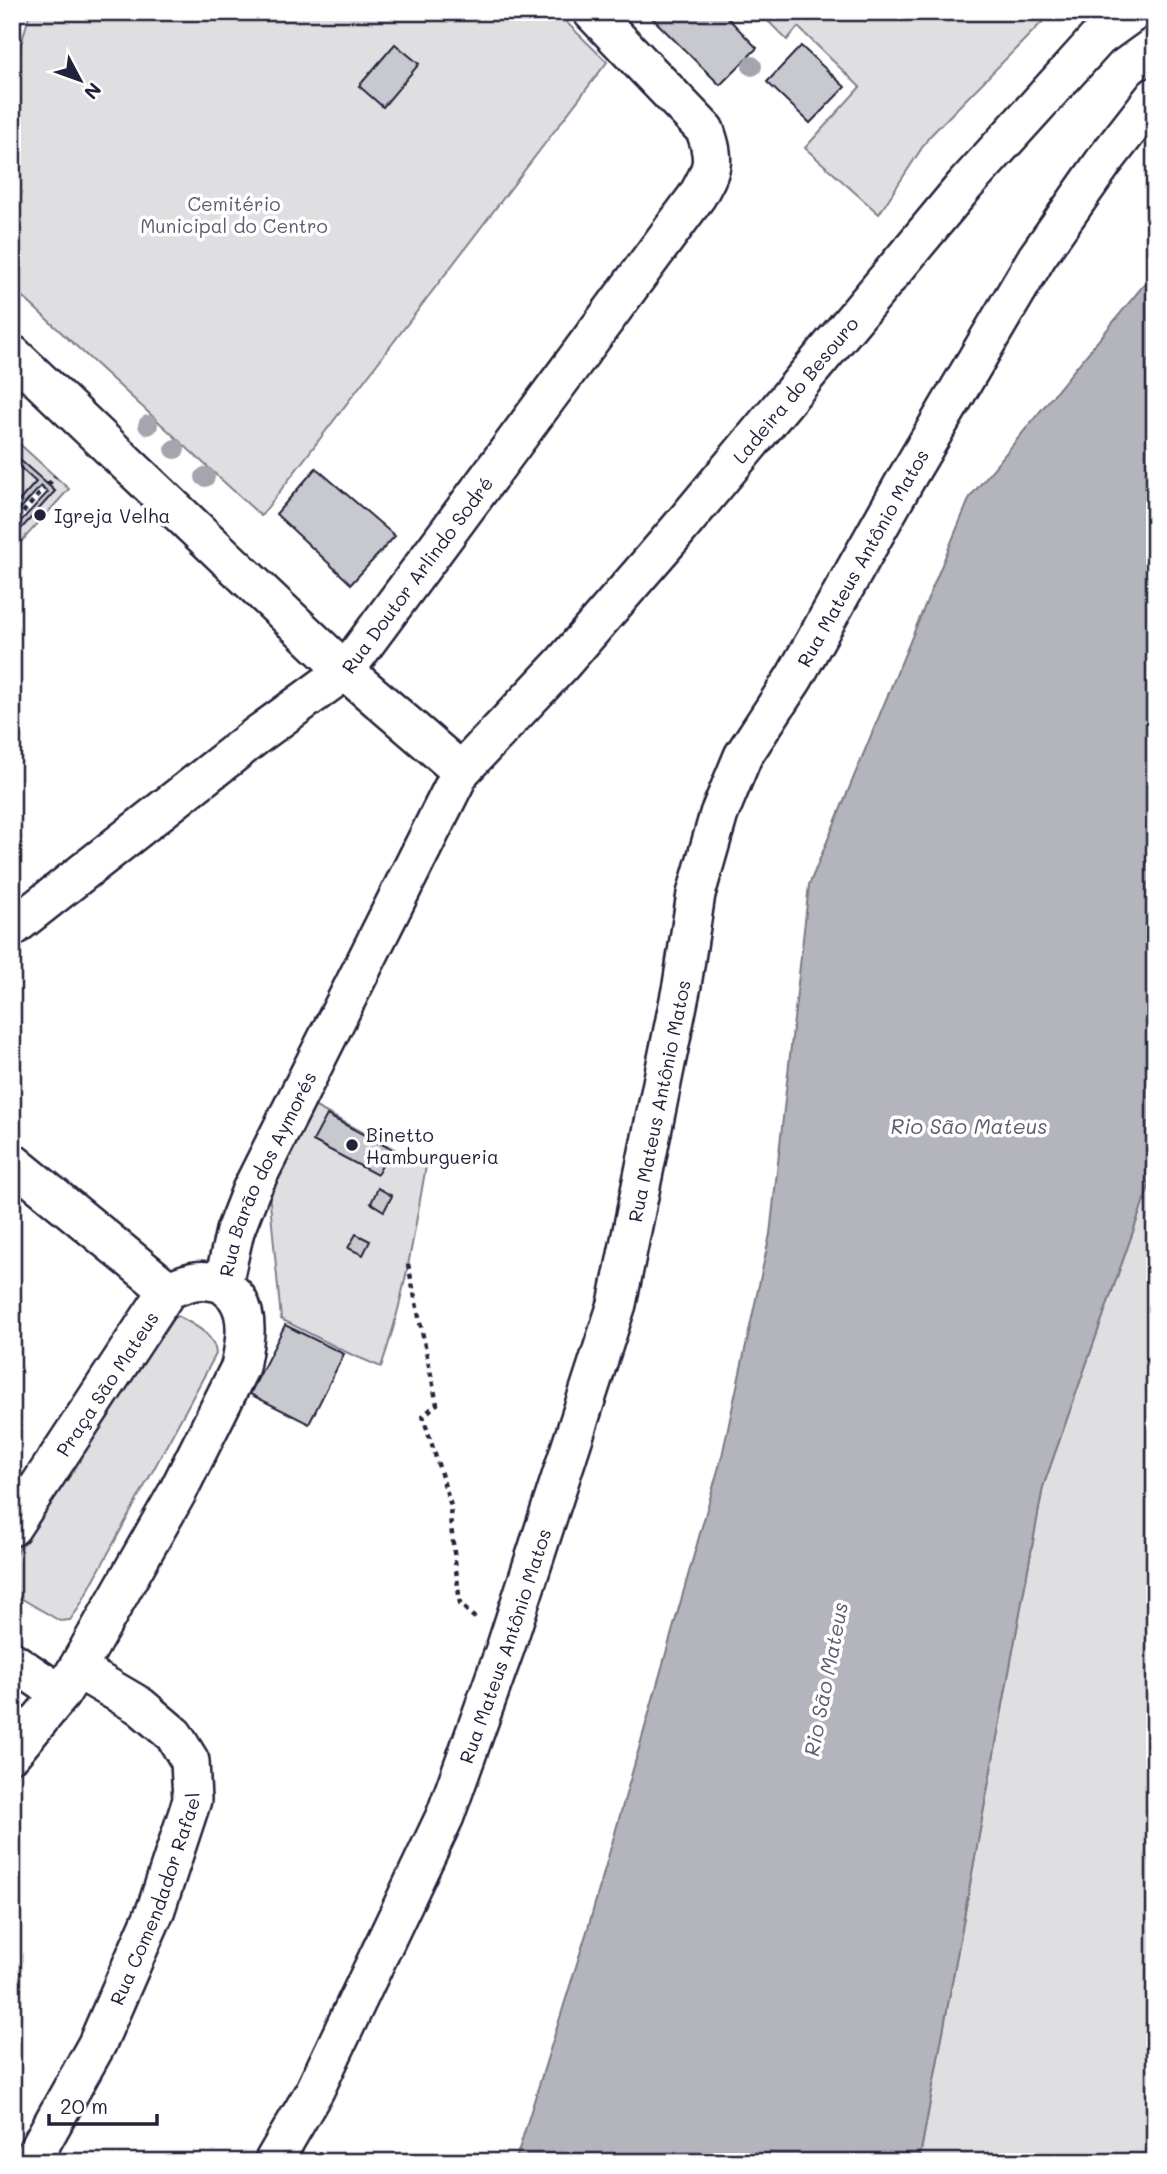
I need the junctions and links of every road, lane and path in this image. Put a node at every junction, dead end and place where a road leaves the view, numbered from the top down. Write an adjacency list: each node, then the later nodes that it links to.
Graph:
1 (592, 12): 9 (street, Rua Doutor Arlindo Sodré)
2 (1135, 12): 10 (street, Ladeira do Besouro)
3 (1155, 96): 17 (street, Rua Mateus Antônio Matos)
4 (12, 354): 9 (street)
5 (18, 465): 6 (path)
6 (12, 472)
7 (55, 476): 8 (path)
8 (14, 523)
9 (345, 671): 10 (street); 11 (street, Rua Doutor Arlindo Sodré)
10 (461, 771): 14 (street, Rua Barão dos Aymorés)
11 (12, 928)
12 (12, 1162): 15 (street)
13 (408, 1264): 17 (path)
14 (223, 1284): 15 (street, Praça São Mateus); 19 (street, Rua Barão dos Aymorés)
15 (168, 1290): 16 (street, Praça São Mateus)
16 (12, 1527)
17 (506, 1646): 22 (street, Rua Mateus Antônio Matos)
18 (12, 1661): 19 (street, Rua Comendador Rafael)
19 (69, 1681): 20 (street, Rua Barão dos Aymorés); 21 (street, Rua Comendador Rafael)
20 (12, 1753)
21 (31, 2162)
22 (273, 2162)

